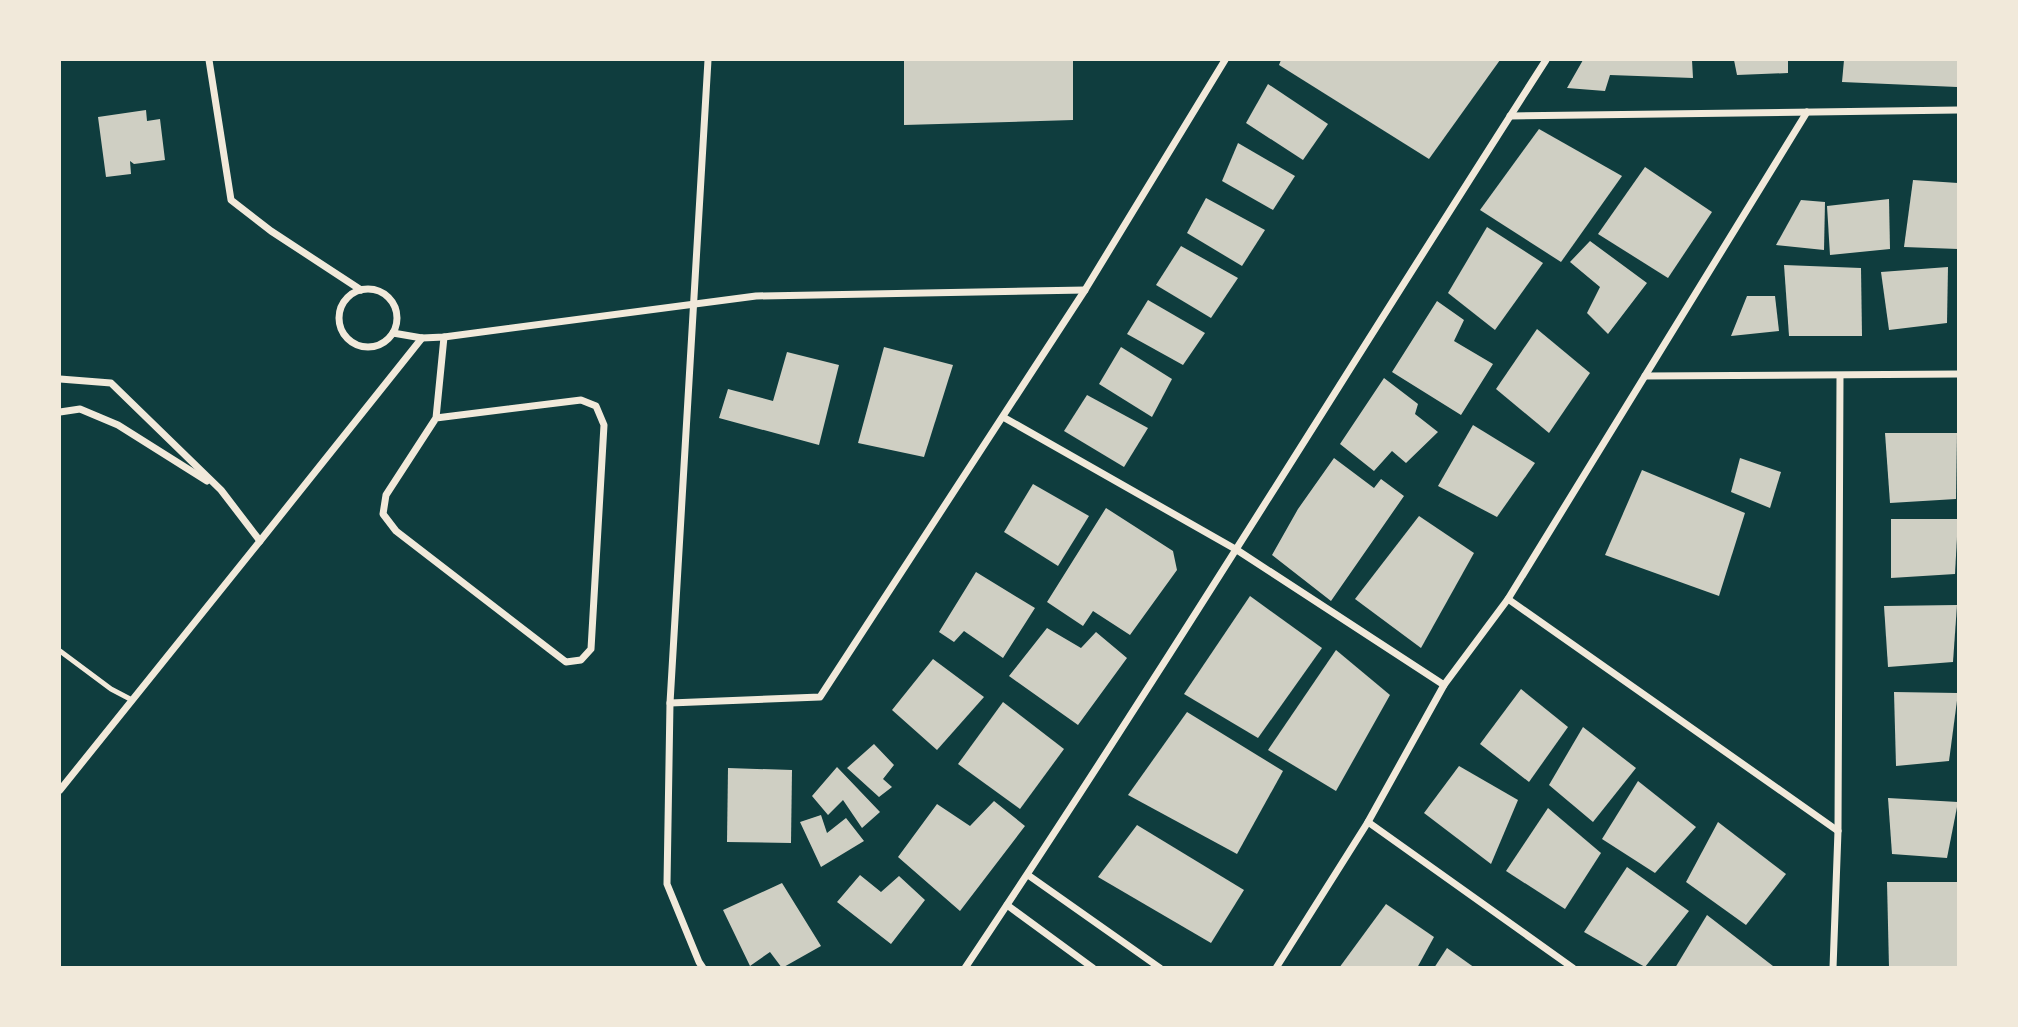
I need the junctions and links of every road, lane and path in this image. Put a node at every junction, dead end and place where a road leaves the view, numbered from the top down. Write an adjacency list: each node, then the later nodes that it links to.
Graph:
1 (209, 60): 8 (street)
2 (708, 60): 10 (street)
3 (1225, 60): 9 (street)
4 (1546, 60): 7 (street)
5 (1958, 110): 6 (street)
6 (1807, 112): 7 (street); 15 (street)
7 (1510, 116): 23 (street)
8 (361, 290): 11 (street); 11 (street)
9 (1085, 290): 10 (street); 19 (street)
10 (693, 306): 12 (street); 28 (street)
11 (393, 333): 13 (street)
12 (444, 337): 13 (street); 20 (street)
13 (422, 338): 22 (street)
14 (1958, 374): 16 (street)
15 (1645, 376): 16 (street); 24 (street)
16 (1840, 376): 31 (street)
17 (60, 379): 21 (street)
18 (60, 412): 21 (street)
19 (1003, 417): 23 (street); 28 (street)
20 (436, 418): 20 (street)
21 (221, 490): 22 (street)
22 (260, 541): 27 (street)
23 (1237, 550): 26 (street); 32 (street)
24 (1508, 599): 26 (street); 31 (street)
25 (60, 651): 27 (lane)
26 (1444, 685): 30 (street)
27 (132, 700): 29 (street)
28 (670, 702): 34 (street)
29 (60, 790)
30 (1368, 822): 38 (street); 39 (street)
31 (1838, 831): 40 (street)
32 (1028, 876): 33 (street); 37 (street)
33 (1007, 905): 35 (street); 36 (street)
34 (703, 968)
35 (965, 968)
36 (1093, 968)
37 (1160, 968)
38 (1276, 968)
39 (1573, 968)
40 (1833, 968)

